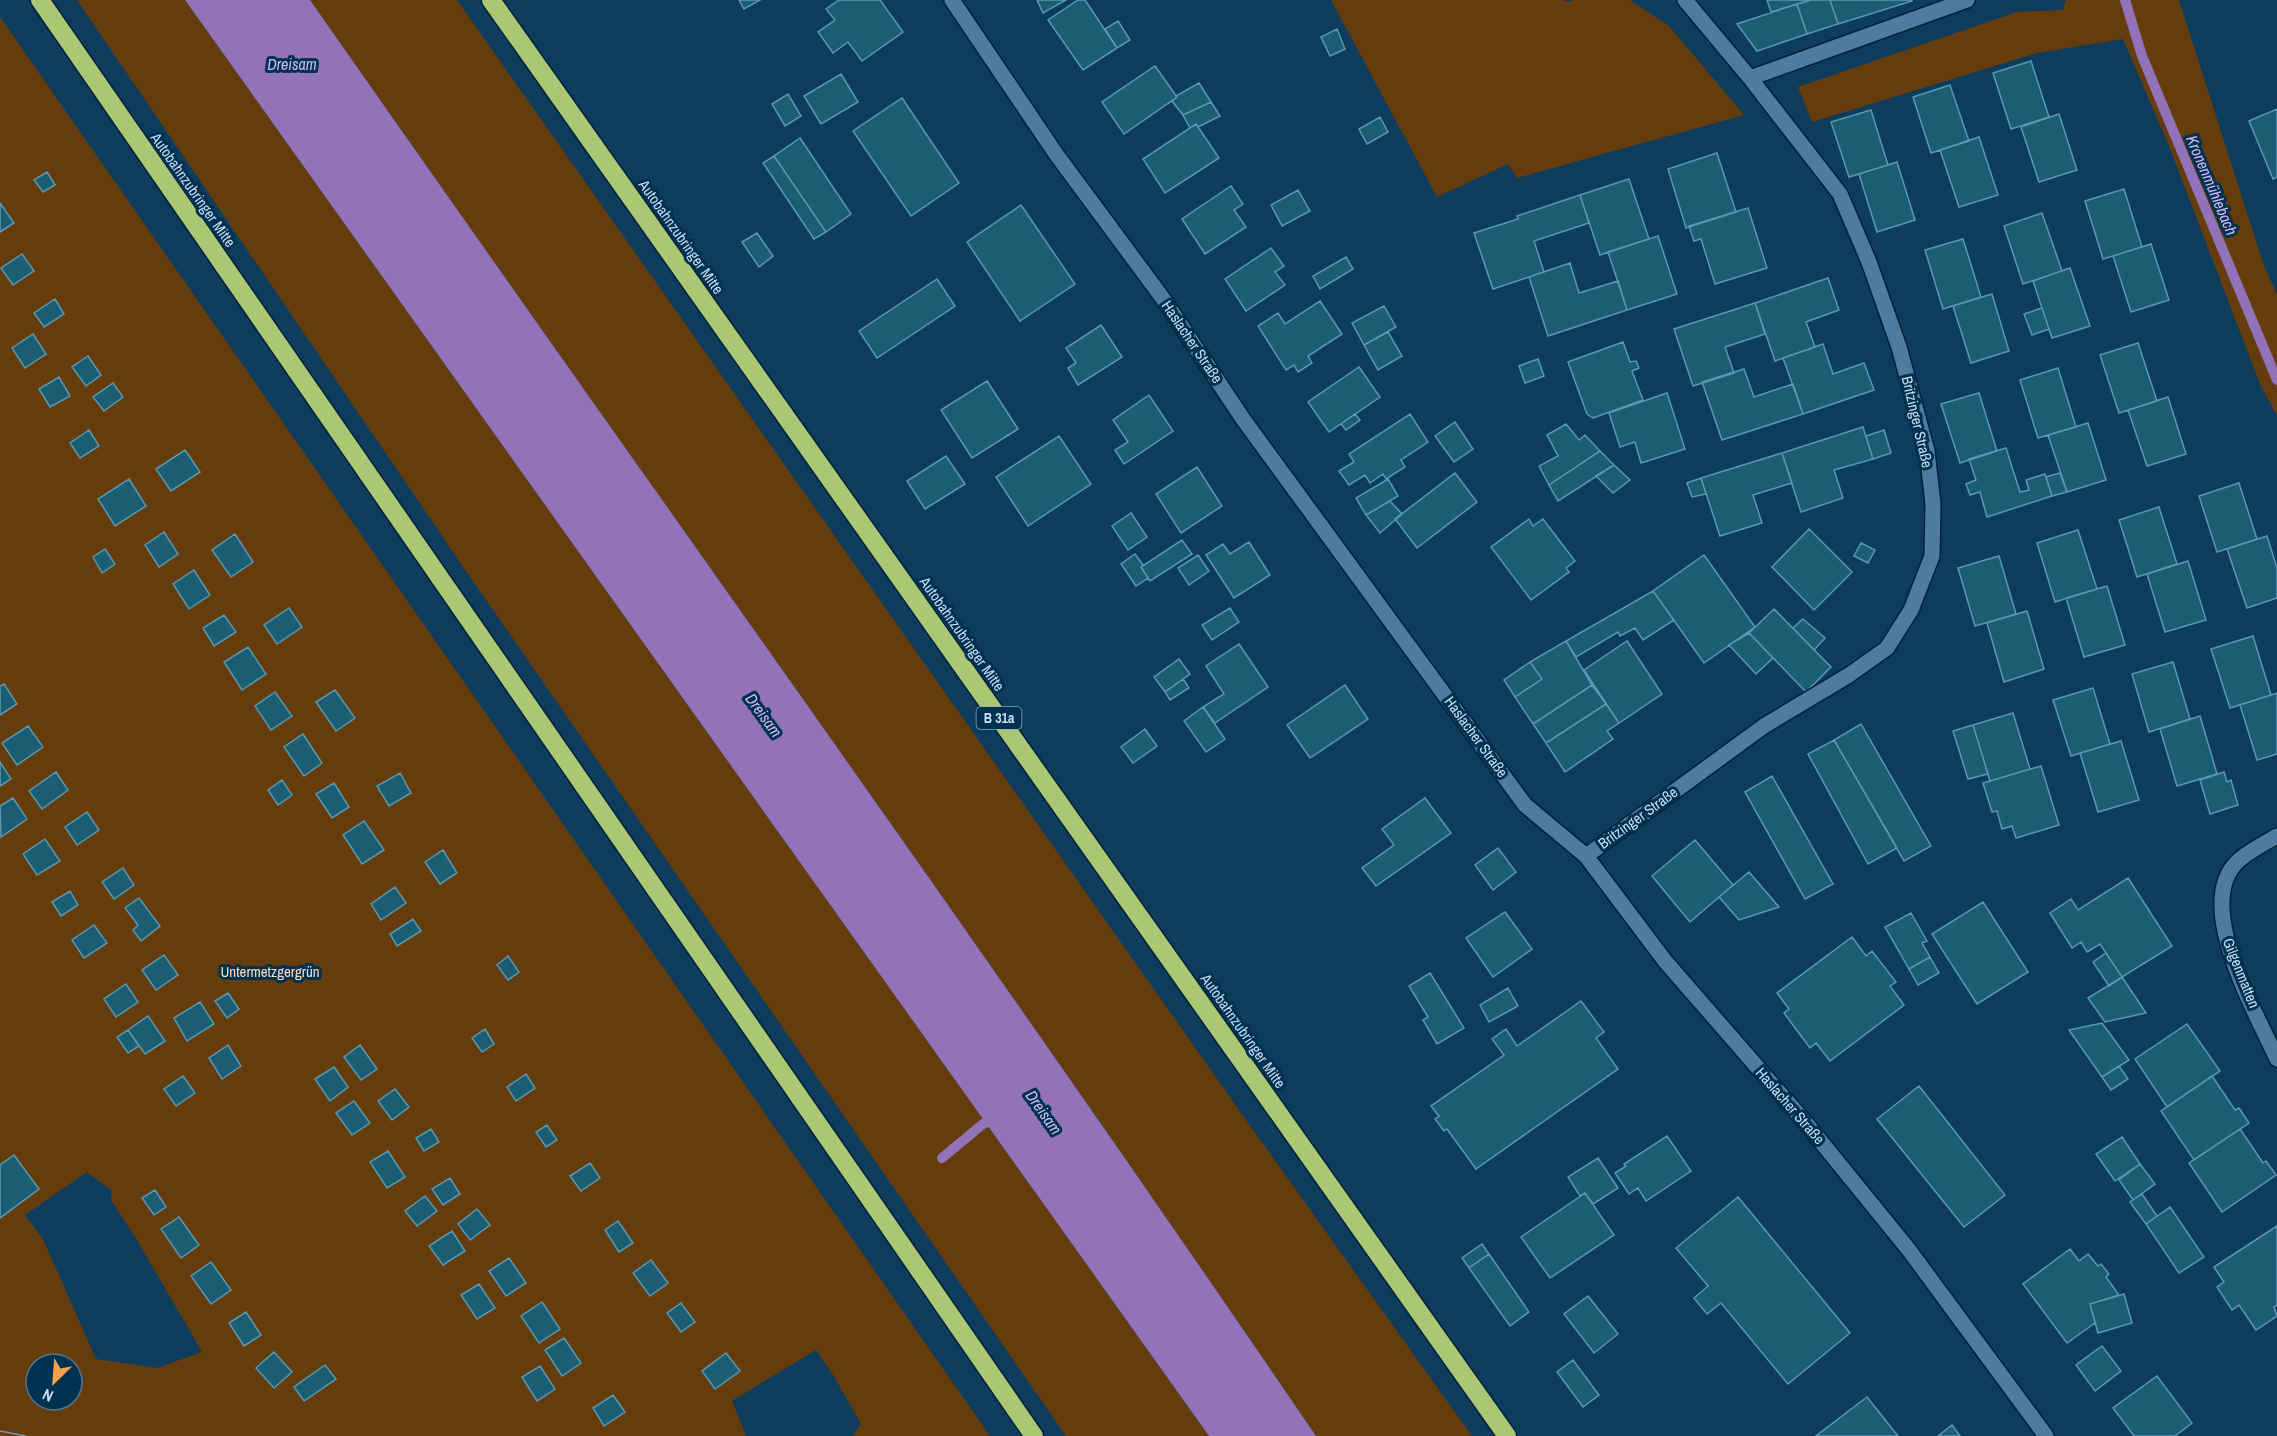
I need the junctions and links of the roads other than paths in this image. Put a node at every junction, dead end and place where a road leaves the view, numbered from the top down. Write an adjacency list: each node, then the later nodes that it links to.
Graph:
1 (40, 0): 10 (highway, Autobahnzubringer Mitte)
2 (491, 0): 11 (highway, Autobahnzubringer Mitte / B 31a)
3 (952, 0): 8 (street, Haslacher Straße)
4 (1685, 0): 6 (street, Britzinger Straße)
5 (1967, 0): 6 (street)
6 (1750, 78): 8 (street, Britzinger Straße)
7 (2277, 836): 9 (street, Gilgenmatten)
8 (1586, 856): 12 (street, Haslacher Straße)
9 (2277, 1059)
10 (1034, 1436)
11 (1507, 1436)
12 (2046, 1436)

